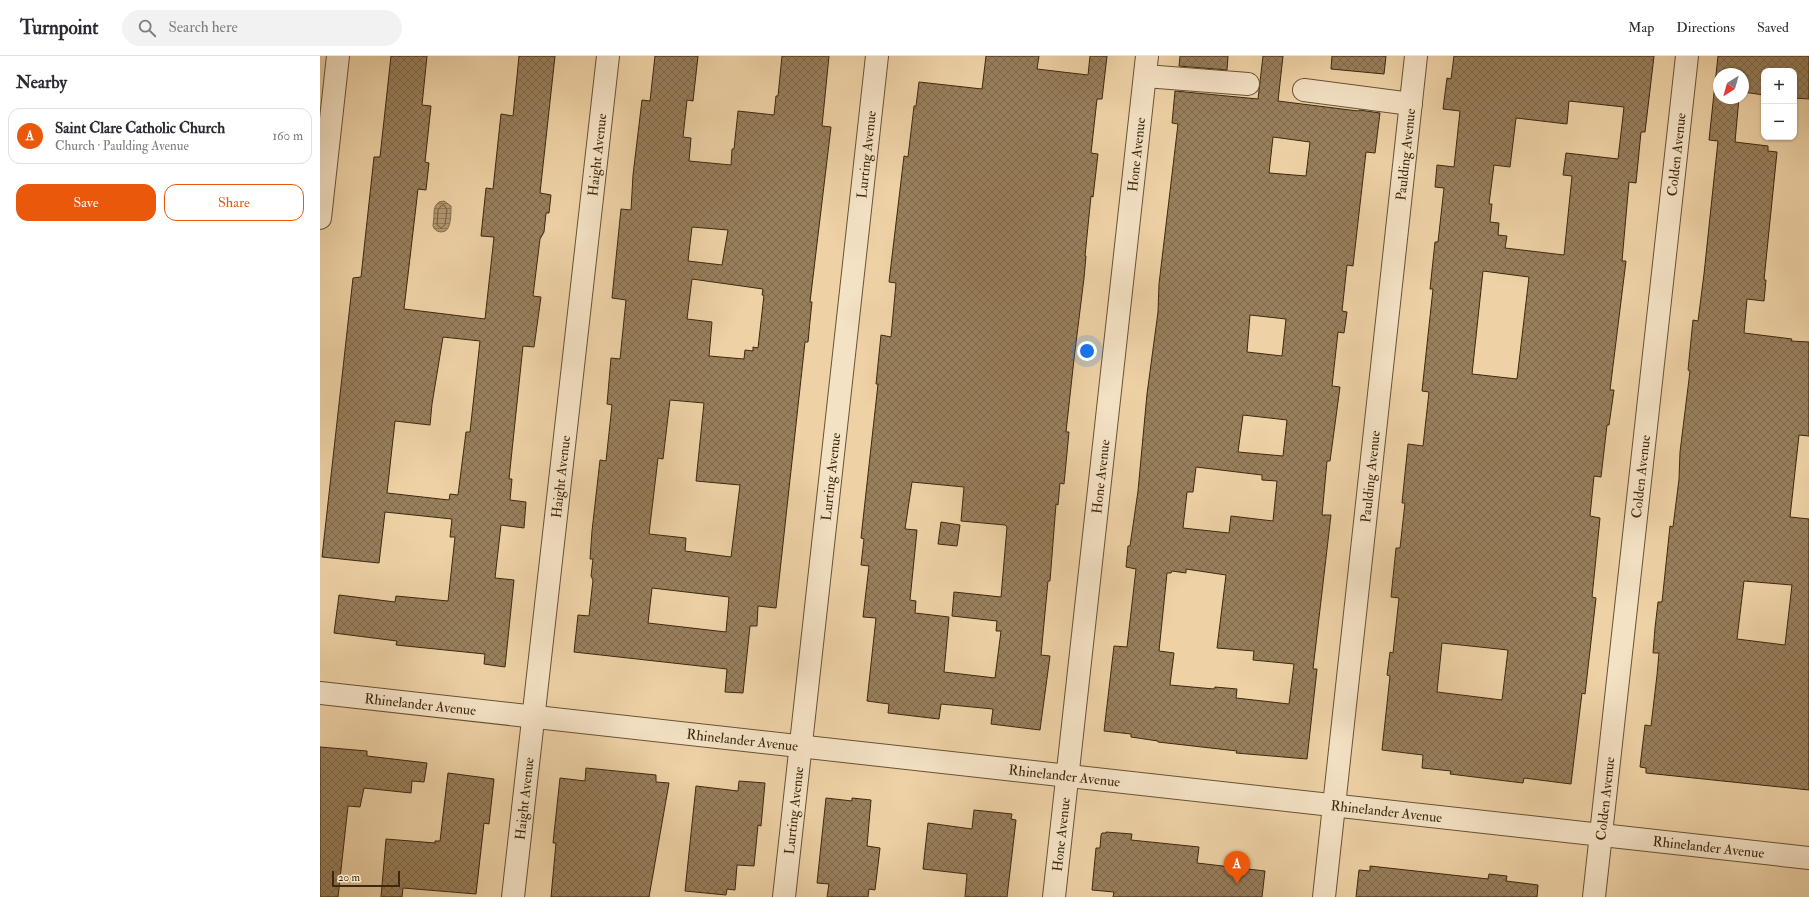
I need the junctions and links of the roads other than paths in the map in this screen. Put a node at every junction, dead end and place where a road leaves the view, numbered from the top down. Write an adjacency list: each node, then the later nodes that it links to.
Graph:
1 (338, 56): 10 (street)
2 (608, 56): 12 (street, Haight Avenue)
3 (877, 56): 13 (street, Lurting Avenue)
4 (1416, 56): 9 (street, Paulding Avenue)
5 (1687, 56): 16 (street, Colden Avenue)
6 (1146, 66): 7 (street); 14 (street, Hone Avenue)
7 (1248, 84)
8 (1304, 90): 9 (street)
9 (1411, 104): 15 (street, Paulding Avenue)
10 (320, 218)
11 (320, 693): 12 (street, Rhinelander Avenue)
12 (533, 717): 13 (street, Rhinelander Avenue); 18 (street, Haight Avenue)
13 (800, 746): 14 (street, Rhinelander Avenue); 19 (street, Lurting Avenue)
14 (1067, 775): 15 (street, Rhinelander Avenue); 20 (street, Hone Avenue)
15 (1334, 806): 16 (street, Rhinelander Avenue); 21 (street, Paulding Avenue)
16 (1601, 835): 17 (street, Rhinelander Avenue); 22 (street, Colden Avenue)
17 (1809, 858)
18 (513, 897)
19 (784, 897)
20 (1054, 897)
21 (1324, 897)
22 (1594, 897)

